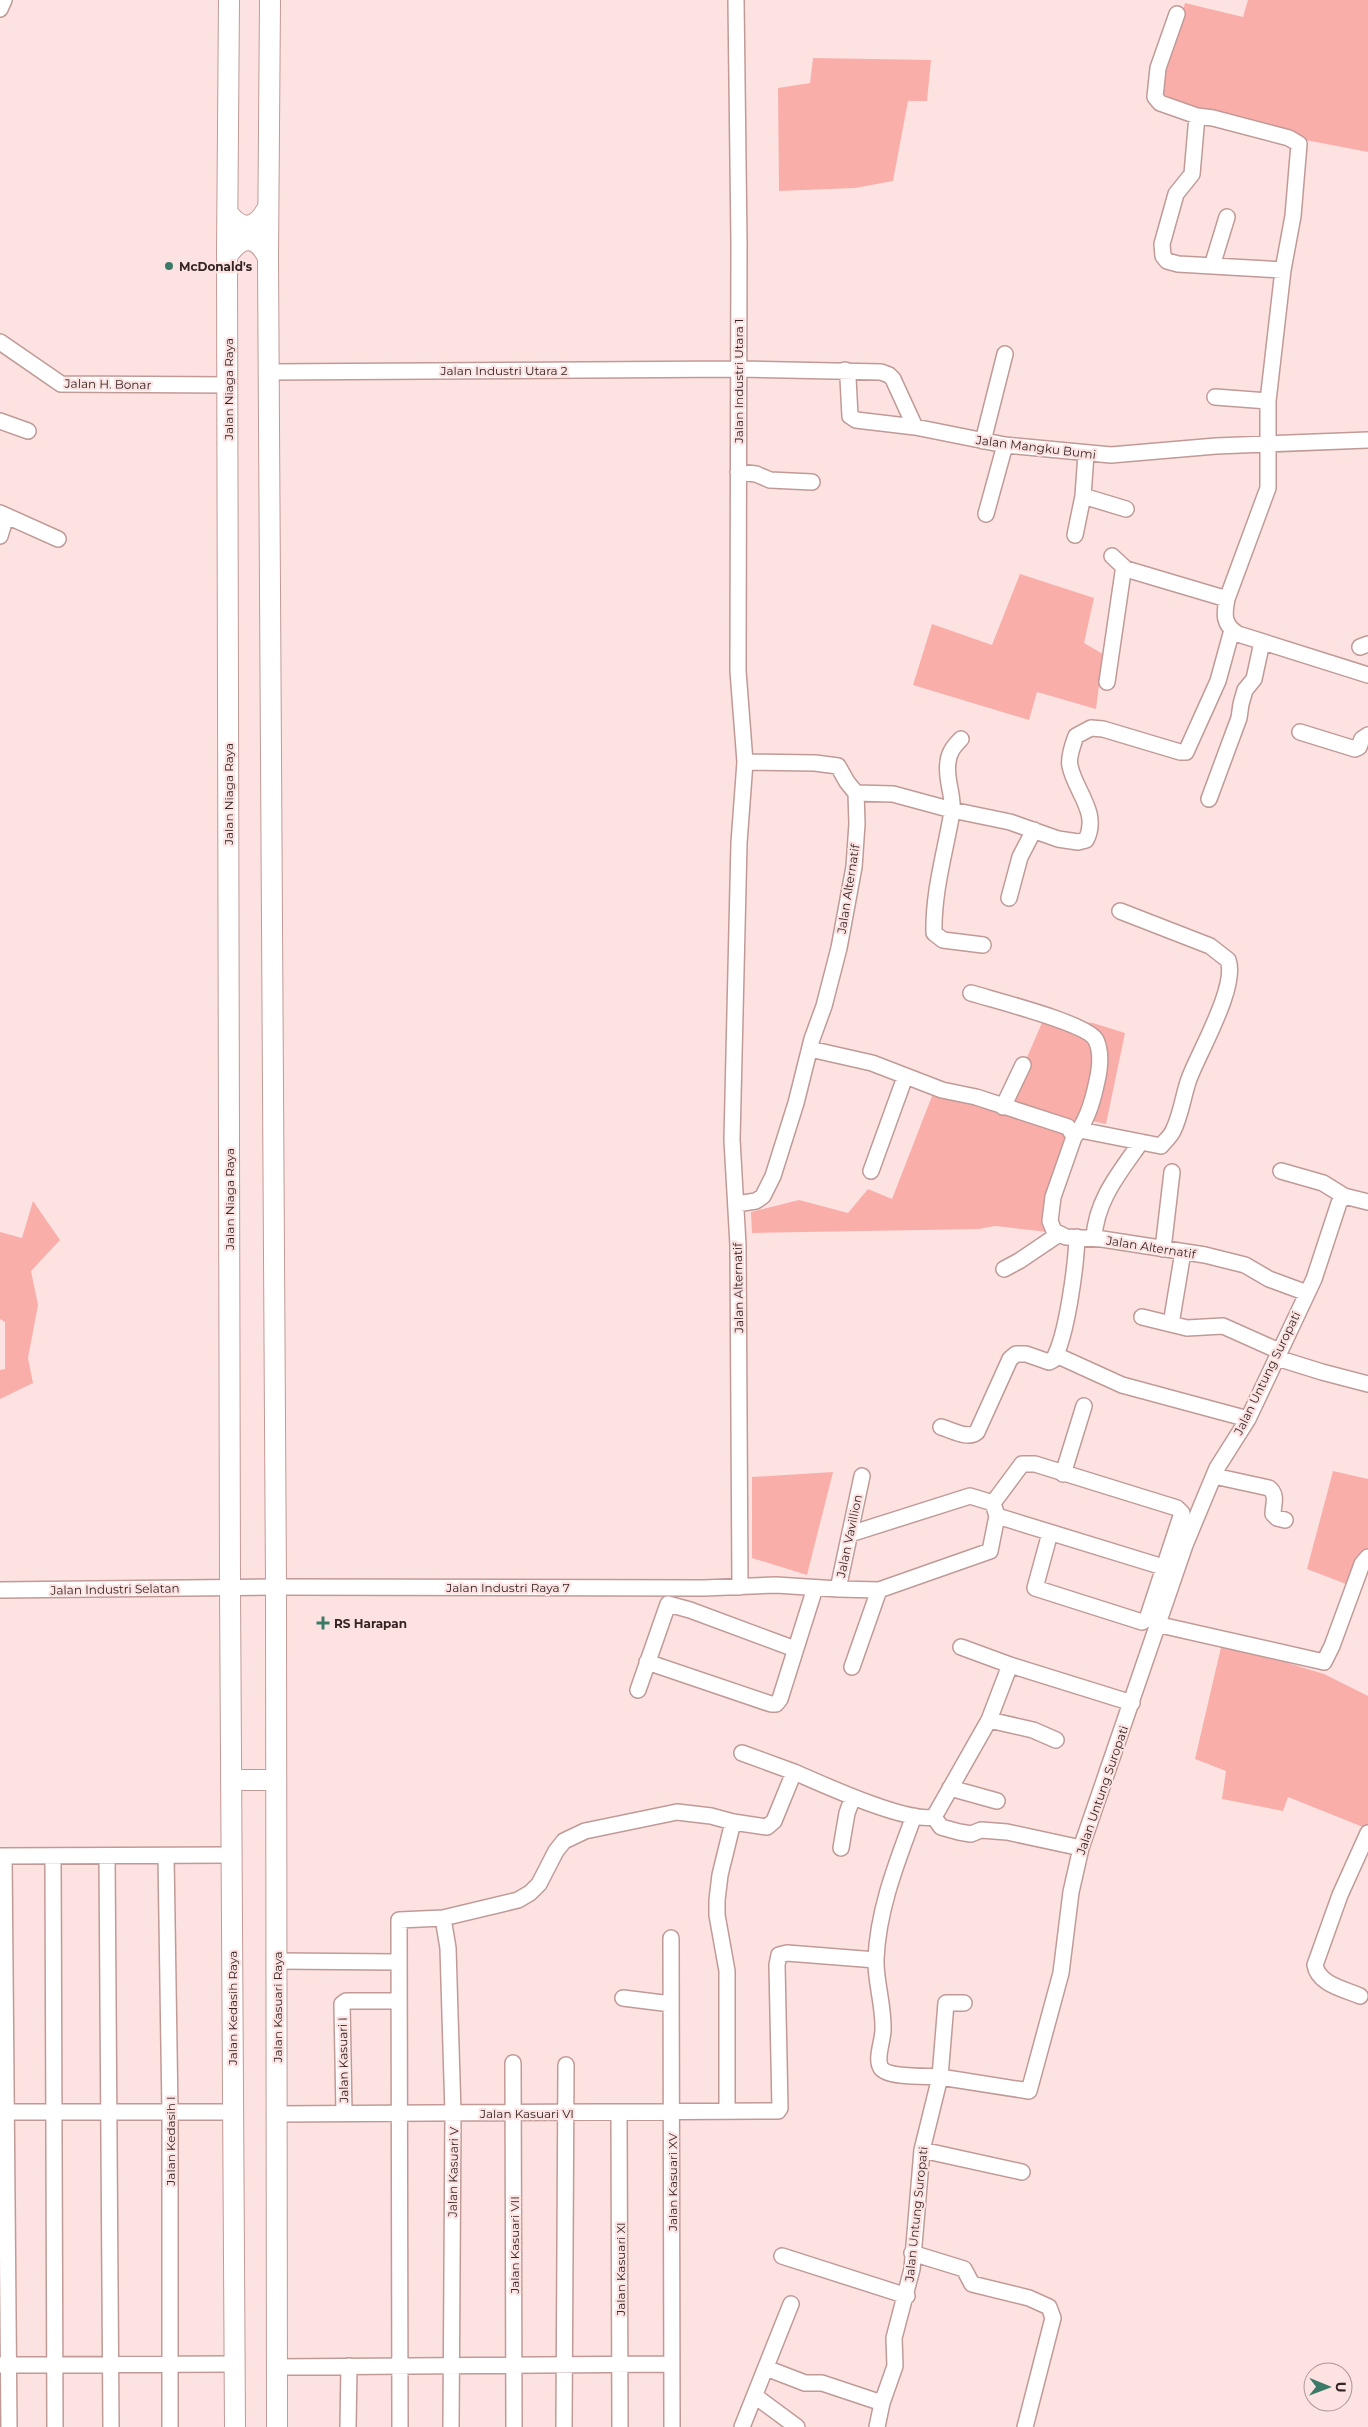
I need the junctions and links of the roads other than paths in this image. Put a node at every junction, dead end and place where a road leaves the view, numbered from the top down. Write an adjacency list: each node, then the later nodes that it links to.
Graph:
1 (4, 0): 5 (street)
2 (229, 0): 9 (main road, Jalan Niaga Raya)
3 (270, 0): 8 (main road)
4 (736, 0): 17 (street, Jalan Industri Utara 1)
5 (0, 10)
6 (1177, 14): 7 (street)
7 (1197, 116): 13 (street); 14 (street)
8 (268, 208): 9 (main road); 12 (main road)
9 (228, 213): 11 (main road, Jalan Niaga Raya)
10 (1227, 217): 13 (street)
11 (227, 257): 12 (main road); 20 (main road, Jalan Niaga Raya)
12 (268, 258): 19 (main road)
13 (1212, 266): 14 (street)
14 (1283, 270): 22 (street)
15 (0, 342): 20 (street, Jalan H. Bonar)
16 (1005, 354): 27 (street)
17 (738, 369): 18 (street); 19 (street, Jalan Industri Utara 2); 31 (street, Jalan Industri Utara 1)
18 (845, 370): 24 (street); 24 (street, Jalan Mangku Bumi)
19 (270, 372): 95 (main road)
20 (228, 385): 97 (main road, Jalan Niaga Raya)
21 (1215, 397): 22 (street)
22 (1268, 401): 28 (street)
23 (0, 421): 25 (street)
24 (915, 427): 27 (street, Jalan Mangku Bumi)
25 (28, 431)
26 (1368, 440): 28 (street, Jalan Mangku Bumi)
27 (983, 441): 29 (street, Jalan Mangku Bumi)
28 (1268, 443): 30 (street, Jalan Mangku Bumi); 42 (street)
29 (1005, 445): 30 (street, Jalan Mangku Bumi); 35 (street)
30 (1086, 454): 33 (street)
31 (738, 472): 32 (street); 50 (street, Jalan Industri Utara 1)
32 (812, 482)
33 (1084, 496): 34 (street); 37 (street)
34 (1126, 509)
35 (986, 514)
36 (3, 515): 38 (street); 39 (street)
37 (1075, 535)
38 (0, 536)
39 (58, 539)
40 (1112, 556): 41 (street)
41 (1126, 570): 42 (street); 46 (street)
42 (1227, 599): 43 (street)
43 (1232, 630): 44 (street); 54 (street)
44 (1262, 642): 45 (street); 52 (street)
45 (1368, 675)
46 (1107, 682)
47 (1300, 732): 48 (street)
48 (1368, 735)
49 (960, 739): 53 (street)
50 (745, 762): 51 (street); 70 (street, Jalan Alternatif)
51 (856, 793): 53 (street); 59 (street, Jalan Alternatif)
52 (1209, 799)
53 (952, 810): 54 (street); 57 (street)
54 (1034, 830): 55 (street)
55 (1009, 898)
56 (1120, 911): 64 (street)
57 (983, 945)
58 (971, 993): 63 (street)
59 (810, 1049): 61 (street); 70 (street, Jalan Alternatif)
60 (1023, 1065): 62 (street)
61 (905, 1077): 62 (street); 65 (street)
62 (1003, 1107): 63 (street)
63 (1077, 1134): 64 (street); 71 (street)
64 (1141, 1142): 73 (street)
65 (871, 1171)
66 (1282, 1171): 68 (street)
67 (1172, 1172): 74 (street)
68 (1344, 1196): 69 (street); 77 (street, Jalan Untung Suropati)
69 (1368, 1202)
70 (736, 1204): 96 (street, Jalan Alternatif)
71 (1059, 1234): 72 (street, Jalan Alternatif); 76 (street)
72 (1077, 1237): 73 (street, Jalan Alternatif); 81 (street)
73 (1094, 1238): 74 (street, Jalan Alternatif)
74 (1163, 1249): 75 (street, Jalan Alternatif)
75 (1183, 1252): 77 (street, Jalan Alternatif); 79 (street)
76 (1004, 1269)
77 (1307, 1293): 80 (street, Jalan Untung Suropati)
78 (1142, 1317): 79 (street)
79 (1171, 1324): 80 (street)
80 (1278, 1354): 82 (street); 84 (street, Jalan Untung Suropati)
81 (1056, 1355): 84 (street); 85 (street)
82 (1368, 1384)
83 (1084, 1406): 86 (street)
84 (1248, 1419): 88 (street, Jalan Untung Suropati)
85 (941, 1427)
86 (1063, 1474): 89 (street); 94 (street)
87 (862, 1476): 92 (street, Jalan Vavillion)
88 (1214, 1476): 90 (street); 102 (street, Jalan Untung Suropati)
89 (995, 1510): 91 (street); 92 (street); 101 (street)
90 (1285, 1520)
91 (1050, 1533): 94 (street); 94 (street)
92 (850, 1534): 99 (street, Jalan Vavillion)
93 (1368, 1557): 102 (street)
94 (1163, 1567)
95 (276, 1587): 96 (street, Jalan Industri Raya 7); 97 (street, Jalan Industri Raya 7); 115 (main road, Jalan Kasuari Raya)
96 (740, 1587): 98 (street, Jalan Vavillion)
97 (230, 1588): 100 (street, Jalan Industri Selatan); 114 (main road, Jalan Kedasih Raya)
98 (815, 1588): 99 (street, Jalan Vavillion); 104 (street)
99 (838, 1589): 101 (street)
100 (0, 1590)
101 (879, 1590): 107 (street)
102 (1156, 1624): 109 (street, Jalan Untung Suropati)
103 (961, 1647): 106 (street)
104 (795, 1649): 105 (street); 105 (street)
105 (648, 1662): 108 (street)
106 (1010, 1665): 109 (street); 110 (street)
107 (852, 1667)
108 (638, 1690)
109 (1132, 1703): 124 (street, Jalan Untung Suropati)
110 (989, 1720): 111 (street); 116 (street)
111 (1056, 1740)
112 (742, 1753): 113 (street)
113 (794, 1772): 117 (street); 121 (street)
114 (230, 1780): 115 (main road); 129 (main road, Jalan Kedasih Raya)
115 (276, 1780): 133 (main road, Jalan Kasuari Raya)
116 (950, 1788): 118 (street); 120 (street)
117 (853, 1797): 119 (street); 123 (street)
118 (996, 1801)
119 (914, 1816): 120 (street); 132 (street)
120 (934, 1817): 124 (street)
121 (733, 1822): 130 (street); 143 (street)
122 (1368, 1833): 135 (street)
123 (841, 1848)
124 (1081, 1848): 142 (street, Jalan Untung Suropati)
125 (2, 1856): 126 (street); 144 (street)
126 (53, 1856): 127 (street); 145 (street)
127 (107, 1856): 128 (street); 146 (street)
128 (166, 1856): 129 (street); 147 (street, Jalan Kedasih I)
129 (231, 1856): 148 (main road, Jalan Kedasih Raya)
130 (443, 1918): 134 (street); 153 (street, Jalan Kasuari V)
131 (671, 1938): 139 (street, Jalan Kasuari XV)
132 (876, 1960): 142 (street); 143 (street, Jalan Kasuari VI)
133 (277, 1961): 134 (street); 155 (main road, Jalan Kasuari Raya)
134 (398, 1962): 137 (street)
135 (1360, 1996)
136 (623, 1998): 139 (street)
137 (397, 2001): 152 (street); 156 (street, Jalan Kasuari I)
138 (964, 2003): 142 (street)
139 (671, 2004): 151 (street, Jalan Kasuari XV)
140 (513, 2063): 154 (street, Jalan Kasuari VII)
141 (566, 2065): 149 (street)
142 (940, 2077): 157 (street, Jalan Untung Suropati)
143 (728, 2111): 151 (street, Jalan Kasuari VI)
144 (3, 2112): 145 (street); 168 (street)
145 (54, 2112): 146 (street); 163 (street)
146 (108, 2112): 147 (street); 164 (street)
147 (170, 2112): 148 (street); 165 (street, Jalan Kedasih I)
148 (233, 2112): 166 (main road, Jalan Kedasih Raya)
149 (566, 2112): 150 (street, Jalan Kasuari VI); 154 (street, Jalan Kasuari VI); 170 (street)
150 (619, 2112): 151 (street, Jalan Kasuari VI); 171 (street, Jalan Kasuari XI)
151 (671, 2112): 167 (street, Jalan Kasuari XV)
152 (398, 2113): 153 (street, Jalan Kasuari VI); 156 (street, Jalan Kasuari VI); 173 (street)
153 (453, 2113): 154 (street, Jalan Kasuari VI); 174 (street, Jalan Kasuari V)
154 (513, 2113): 169 (street, Jalan Kasuari VII)
155 (277, 2114): 156 (street, Jalan Kasuari VI); 175 (main road, Jalan Kasuari Raya)
156 (344, 2114)
157 (922, 2150): 158 (street); 159 (street, Jalan Untung Suropati)
158 (1022, 2172)
159 (912, 2253): 161 (street, Jalan Untung Suropati); 195 (street)
160 (782, 2256): 161 (street)
161 (906, 2296): 178 (street, Jalan Untung Suropati)
162 (791, 2304): 176 (street)
163 (55, 2364): 164 (street); 168 (street); 180 (street)
164 (111, 2364): 165 (street); 181 (street)
165 (170, 2364): 166 (street); 182 (street, Jalan Kedasih I)
166 (234, 2364): 183 (main road, Jalan Kedasih Raya)
167 (672, 2364): 171 (street); 191 (street, Jalan Kasuari XV)
168 (4, 2365): 179 (street)
169 (514, 2365): 170 (street); 174 (street); 188 (street, Jalan Kasuari VII)
170 (565, 2365): 171 (street); 189 (street)
171 (620, 2365): 190 (street, Jalan Kasuari XI)
172 (349, 2366): 173 (street); 175 (street); 185 (street)
173 (400, 2366): 174 (street); 186 (street)
174 (451, 2366): 187 (street, Jalan Kasuari V)
175 (277, 2367): 184 (main road, Jalan Kasuari Raya)
176 (766, 2368): 177 (street); 178 (street)
177 (755, 2396): 192 (street); 193 (street)
178 (882, 2403): 194 (street, Jalan Untung Suropati)
179 (9, 2427)
180 (55, 2427)
181 (110, 2427)
182 (170, 2427)
183 (235, 2427)
184 (277, 2427)
185 (348, 2427)
186 (400, 2427)
187 (451, 2427)
188 (514, 2427)
189 (564, 2427)
190 (620, 2427)
191 (672, 2427)
192 (742, 2427)
193 (796, 2427)
194 (877, 2427)
195 (1025, 2427)

